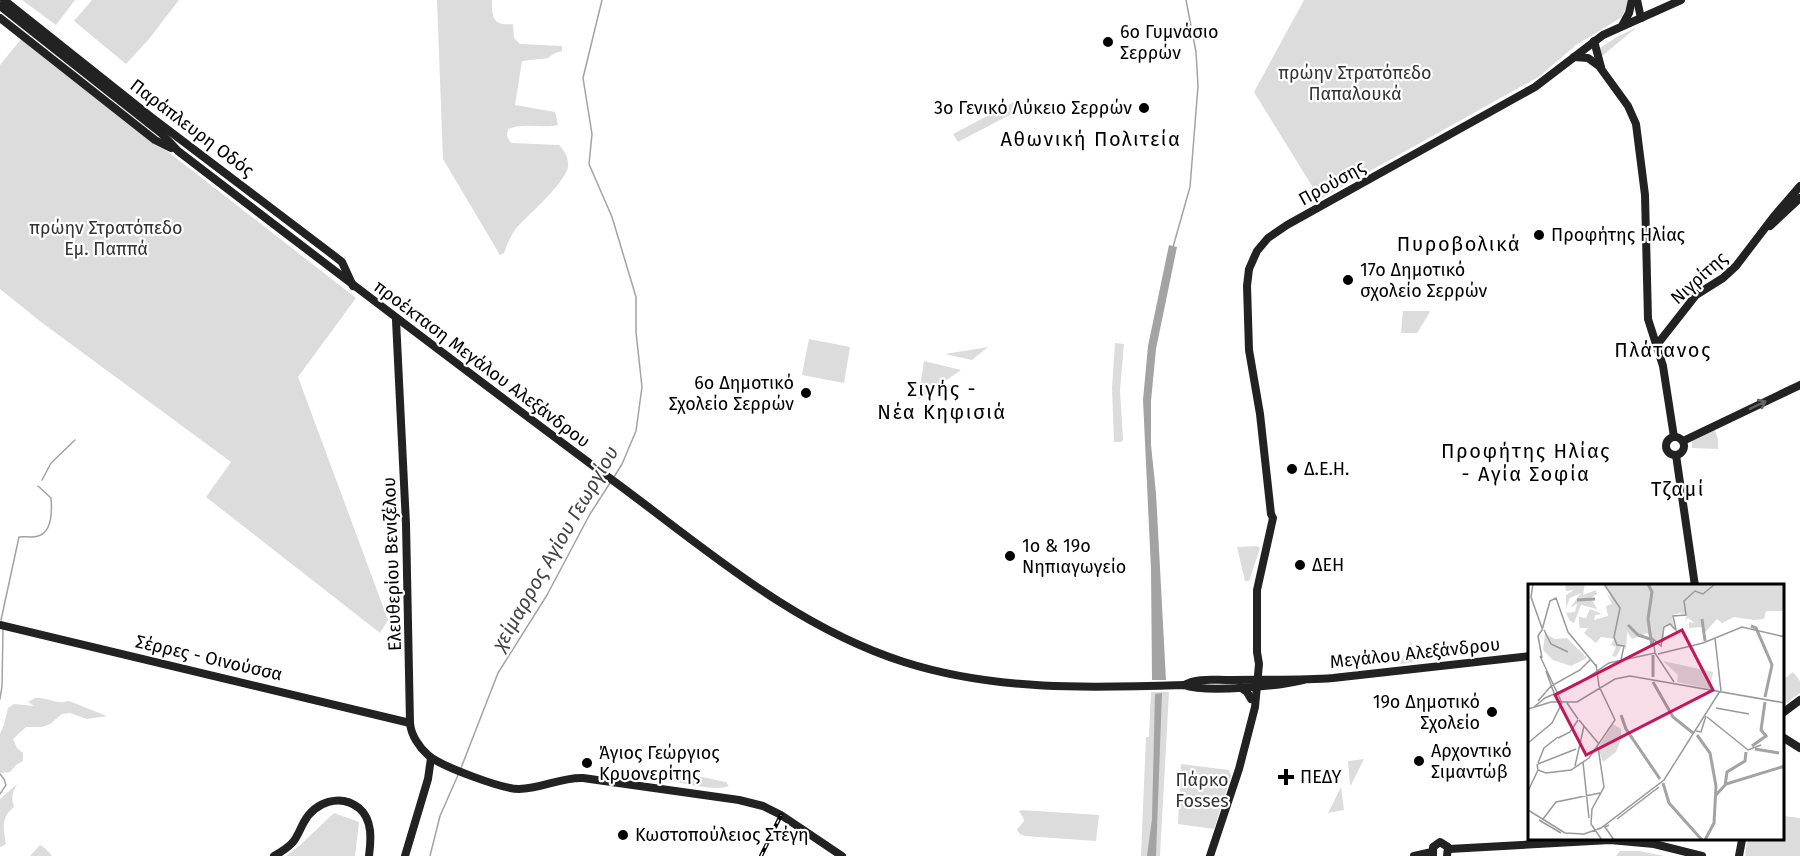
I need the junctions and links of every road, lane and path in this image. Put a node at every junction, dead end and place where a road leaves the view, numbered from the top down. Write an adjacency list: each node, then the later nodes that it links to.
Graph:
1 (4, 0): 12 (main road, Παράπλευρη Οδός)
2 (1634, 0): 6 (main road); 7 (main road)
3 (1681, 0): 6 (main road, Προύσης)
4 (0, 6): 11 (main road, προέκταση Μεγάλου Αλεξάνδρου)
5 (0, 18): 13 (main road, προέκταση Μεγάλου Αλεξάνδρου)
6 (1641, 18): 7 (main road, Προύσης)
7 (1619, 27): 8 (main road, Προύσης)
8 (1594, 41): 9 (main road, Προύσης); 10 (main road)
9 (1574, 57): 10 (main road); 27 (main road, Προύσης)
10 (1603, 71): 19 (main road)
11 (115, 98): 12 (main road); 13 (main road, προέκταση Μεγάλου Αλεξάνδρου)
12 (151, 117): 17 (main road, Παράπλευρη Οδός)
13 (178, 151): 17 (main road, προέκταση Μεγάλου Αλεξάνδρου)
14 (1800, 186): 16 (main road, Νιγρίτης)
15 (1800, 198): 16 (main road, Νιγρίτης)
16 (1762, 233): 19 (main road, Νιγρίτης)
17 (353, 286): 18 (main road, προέκταση Μεγάλου Αλεξάνδρου)
18 (396, 320): 28 (main road, προέκταση Μεγάλου Αλεξάνδρου); 34 (main road, Ελευθερίου Βενιζέλου)
19 (1656, 346): 21 (main road)
20 (1800, 385): 22 (main road, one-way to 20)
21 (1674, 437): 22 (main road); 23 (main road)
22 (1683, 441): 23 (main road)
23 (1676, 454): 24 (main road)
24 (1695, 584)
25 (0, 625): 34 (main road, Σέρρες - Οινούσσα)
26 (1528, 656): 27 (main road, Μεγάλου Αλεξάνδρου)
27 (1255, 683): 28 (main road, Μεγάλου Αλεξάνδρου); 29 (main road, Μεγάλου Αλεξάνδρου); 30 (main road); 33 (main road)
28 (1181, 685): 29 (main road, Μεγάλου Αλεξάνδρου)
29 (1240, 687): 30 (main road)
30 (1251, 699): 33 (main road)
31 (1800, 700): 32 (main road)
32 (1785, 711)
33 (1252, 716): 47 (main road)
34 (410, 723): 37 (main road, Ελευθερίου Βενιζέλου)
35 (1785, 739): 36 (main road)
36 (1800, 748)
37 (431, 758): 45 (main road); 46 (main road, Ελευθερίου Βενιζέλου)
38 (1596, 841): 41 (main road)
39 (1642, 841): 49 (main road)
40 (1742, 841): 50 (main road)
41 (1448, 852): 42 (main road)
42 (1433, 854): 48 (main road)
43 (274, 856): 44 (main road)
44 (369, 856)
45 (405, 856)
46 (842, 856)
47 (1210, 856)
48 (1414, 856)
49 (1702, 856)
50 (1740, 856)

